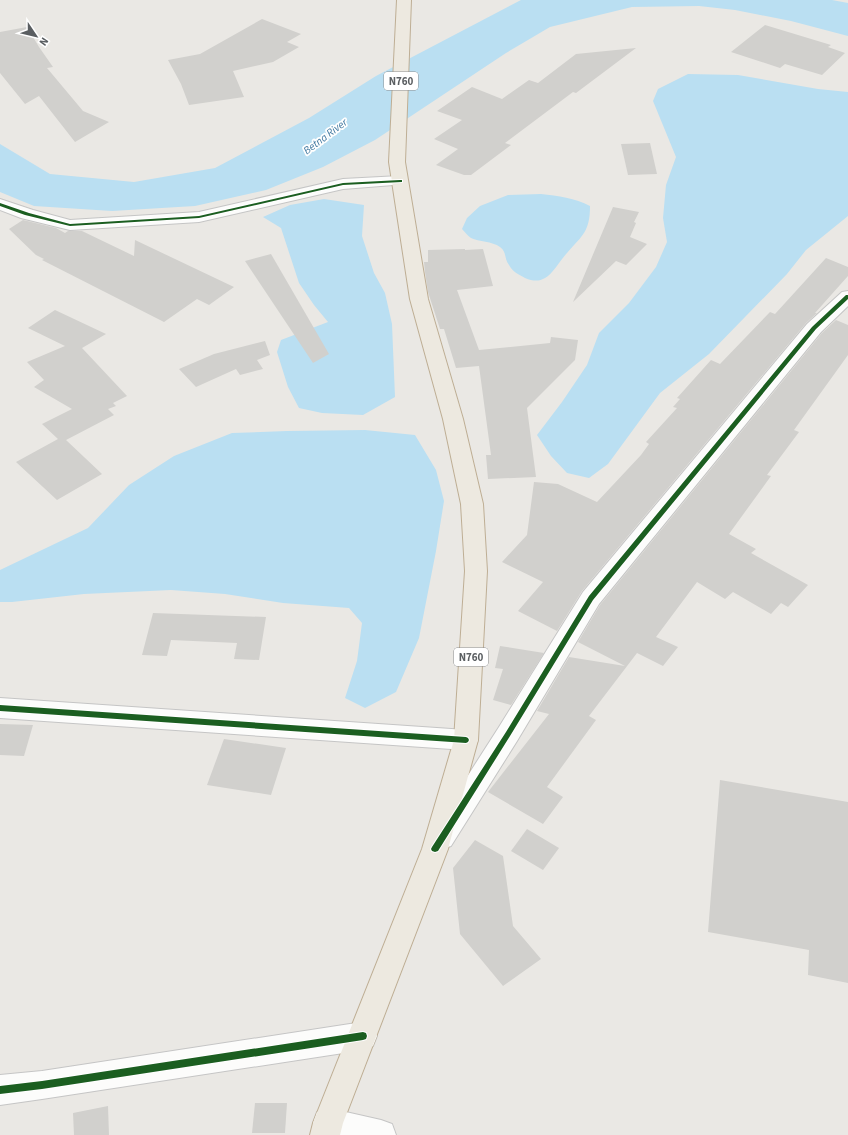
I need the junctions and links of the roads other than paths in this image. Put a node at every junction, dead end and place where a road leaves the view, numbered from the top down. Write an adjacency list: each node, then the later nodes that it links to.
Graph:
1 (404, 0): 2 (highway, N760)
2 (399, 172): 3 (street); 6 (highway, N760)
3 (0, 204)
4 (848, 296): 7 (street)
5 (0, 708): 6 (street)
6 (466, 740): 7 (highway, N760)
7 (435, 849): 8 (highway, N760)
8 (363, 1036): 9 (street); 10 (highway, N760)
9 (0, 1090)
10 (327, 1129): 11 (street)
11 (381, 1135)

